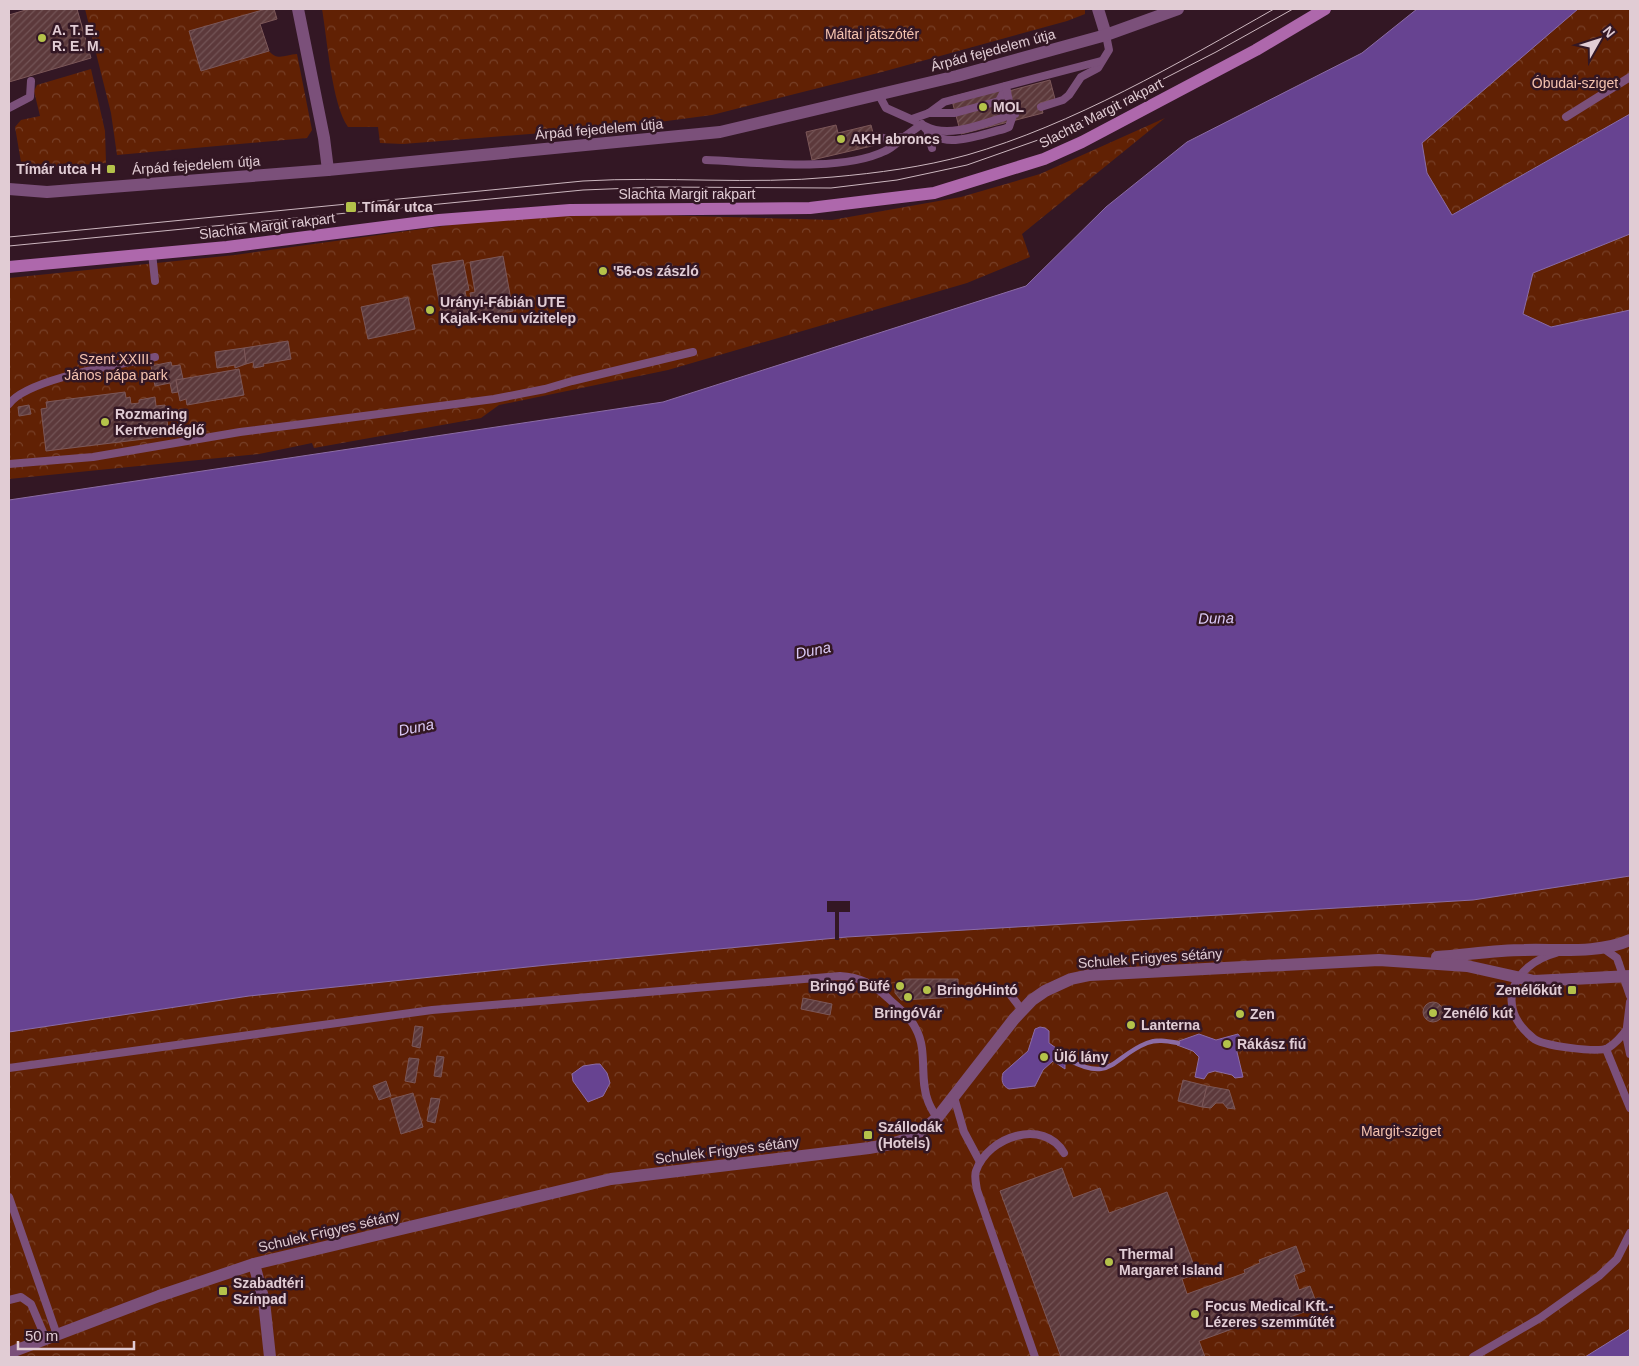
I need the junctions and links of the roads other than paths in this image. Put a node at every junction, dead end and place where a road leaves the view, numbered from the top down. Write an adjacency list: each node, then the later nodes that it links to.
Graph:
1 (298, 9): 22 (street)
2 (1098, 9): 5 (street)
3 (1178, 9): 5 (street, Árpád fejedelem útja)
4 (1325, 9): 24 (main road, Slachta Margit rakpart)
5 (1106, 35): 6 (lane); 10 (street, Árpád fejedelem útja)
6 (1102, 61): 9 (lane); 11 (lane)
7 (1630, 77): 15 (lane)
8 (32, 81): 12 (lane)
9 (1006, 86): 13 (lane); 13 (lane); 14 (lane)
10 (879, 95): 16 (lane); 22 (street, Árpád fejedelem útja)
11 (1041, 107)
12 (9, 108)
13 (929, 113): 16 (lane)
14 (1013, 114): 17 (lane); 17 (lane)
15 (1566, 117)
16 (912, 119): 17 (lane)
17 (924, 128): 19 (lane); 20 (lane)
18 (876, 136): 19 (lane)
19 (904, 137): 21 (lane)
20 (932, 148)
21 (706, 160)
22 (328, 170): 23 (street, Árpád fejedelem útja)
23 (9, 185)
24 (152, 253): 25 (main road, Slachta Margit rakpart); 26 (lane)
25 (9, 267)
26 (155, 281)
27 (693, 352): 30 (lane)
28 (155, 357): 29 (lane)
29 (9, 404)
30 (9, 464)
31 (1627, 943): 32 (street, Schulek Frigyes sétány)
32 (1602, 947): 33 (street, Schulek Frigyes sétány); 35 (lane)
33 (1567, 950): 34 (street, Schulek Frigyes sétány); 36 (lane)
34 (1402, 960): 36 (street, Schulek Frigyes sétány); 40 (street, Schulek Frigyes sétány)
35 (1628, 975): 36 (street, Schulek Frigyes sétány); 38 (lane)
36 (1516, 978): 42 (lane)
37 (1006, 989): 40 (lane)
38 (1630, 996)
39 (1630, 1002): 41 (lane)
40 (1022, 1010): 45 (street, Schulek Frigyes sétány)
41 (1627, 1029): 42 (lane); 43 (lane)
42 (1606, 1049): 46 (lane)
43 (1630, 1054)
44 (9, 1068): 47 (lane)
45 (954, 1097): 47 (street, Schulek Frigyes sétány); 49 (lane)
46 (1630, 1108)
47 (937, 1118): 52 (street, Schulek Frigyes sétány)
48 (1064, 1153): 49 (lane)
49 (980, 1162): 57 (lane)
50 (9, 1197): 54 (lane)
51 (1630, 1233): 58 (lane)
52 (254, 1264): 54 (street, Schulek Frigyes sétány); 56 (street)
53 (9, 1300): 54 (lane)
54 (51, 1337): 55 (street, Schulek Frigyes sétány)
55 (9, 1353)
56 (270, 1357)
57 (1035, 1357)
58 (1473, 1357)

